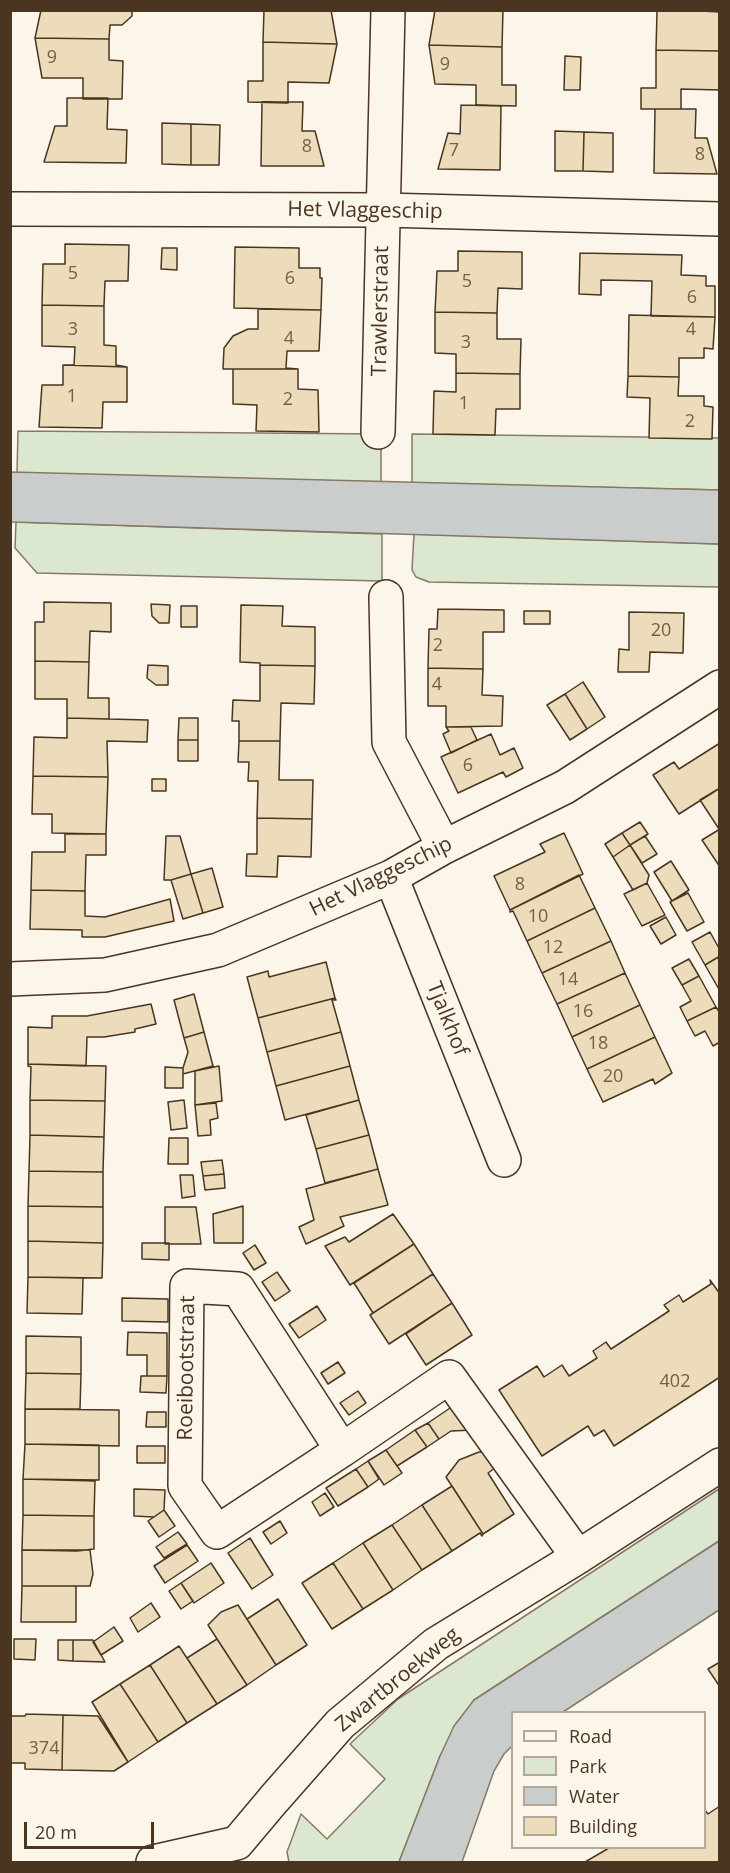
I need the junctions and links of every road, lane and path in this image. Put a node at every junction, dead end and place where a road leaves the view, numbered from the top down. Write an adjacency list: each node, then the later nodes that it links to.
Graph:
1 (388, 10): 3 (street, Trawlerstraat)
2 (10, 209): 3 (street, Het Vlaggeschip)
3 (384, 210): 4 (street, Het Vlaggeschip); 5 (street, Trawlerstraat)
4 (720, 219)
5 (378, 432)
6 (386, 597): 8 (street)
7 (720, 687): 8 (street, Het Vlaggeschip)
8 (444, 847): 9 (street, Het Vlaggeschip)
9 (391, 877): 10 (street, Het Vlaggeschip); 11 (street, Tjalkhof)
10 (10, 979)
11 (504, 1160)
12 (342, 1450): 12 (street, Roeibootstraat); 14 (street, Roeibootstraat)
13 (720, 1465): 14 (street, Zwartbroekweg)
14 (578, 1557): 15 (street, Zwartbroekweg)
15 (241, 1853): 16 (street, Zwartbroekweg)
16 (153, 1863)

